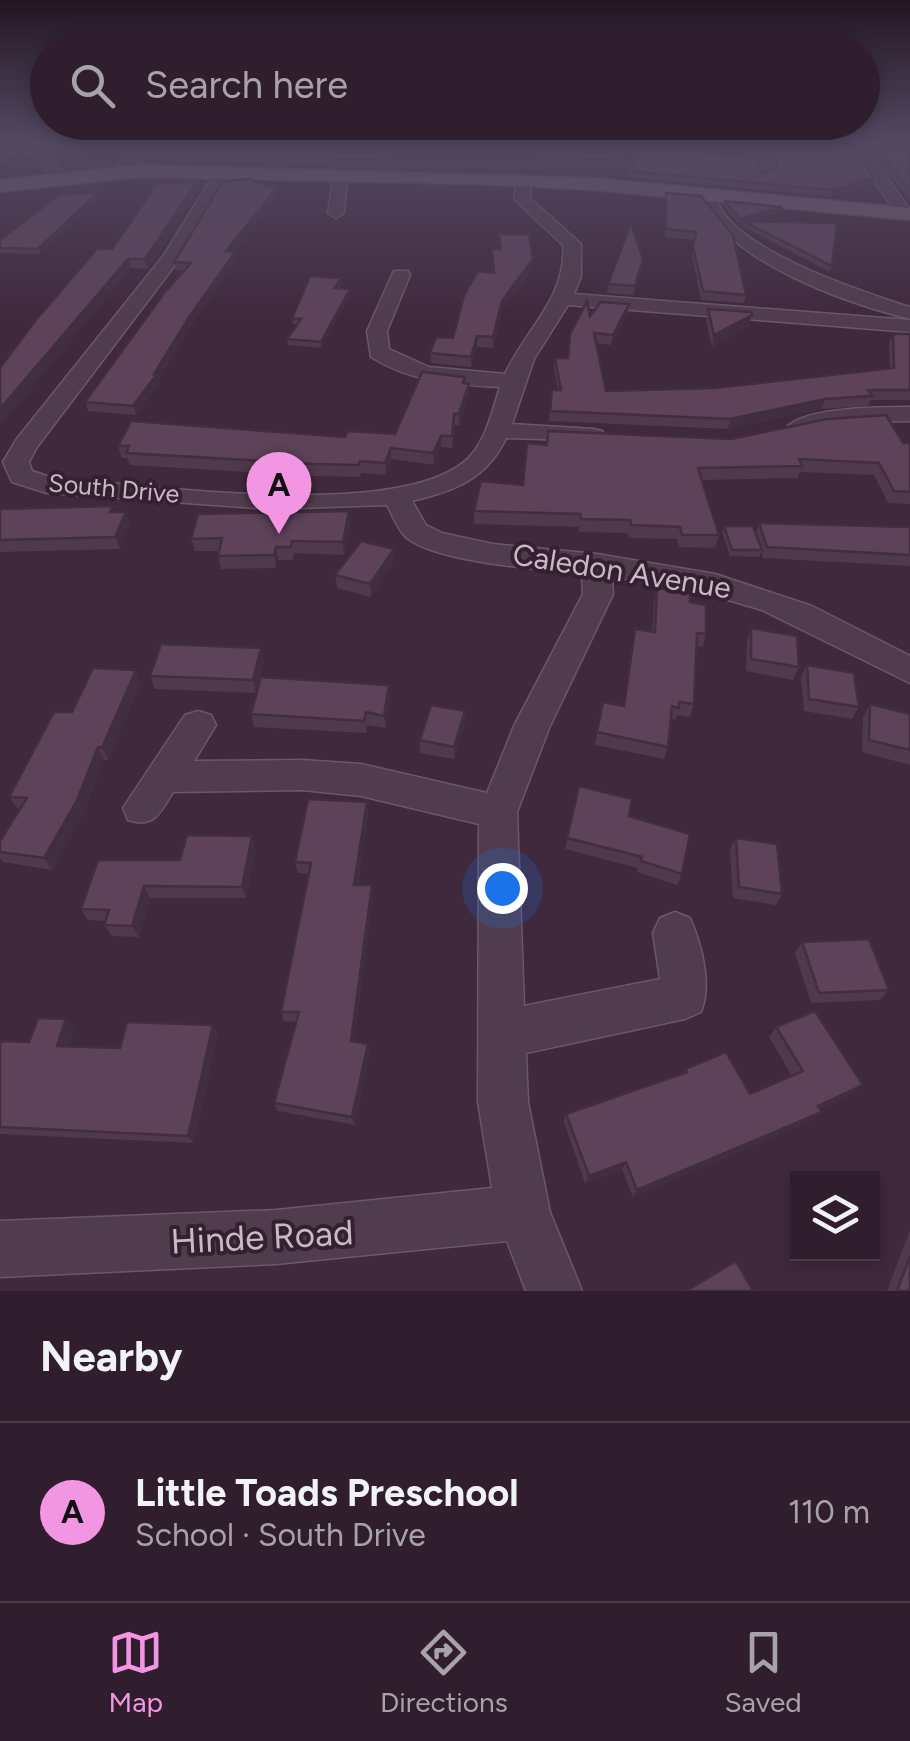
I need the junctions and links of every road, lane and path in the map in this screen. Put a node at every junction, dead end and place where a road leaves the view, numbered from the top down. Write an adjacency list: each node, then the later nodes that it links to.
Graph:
1 (204, 201): 17 (street, South Drive)
2 (337, 201): 6 (street)
3 (524, 201): 9 (street)
4 (709, 201): 10 (street)
5 (758, 201): 7 (main road)
6 (336, 213)
7 (907, 214)
8 (401, 275): 12 (street)
9 (562, 299): 11 (street); 12 (street)
10 (910, 312)
11 (910, 326)
12 (512, 381): 14 (street)
13 (908, 417): 15 (street)
14 (498, 430): 16 (street); 17 (street)
15 (782, 430)
16 (617, 437)
17 (397, 498): 18 (street, Caledon Avenue)
18 (597, 564): 19 (street, Caledon Avenue); 23 (street)
19 (910, 672)
20 (198, 725): 21 (street)
21 (164, 777): 22 (street); 23 (street)
22 (142, 808)
23 (498, 812): 25 (street)
24 (675, 933): 25 (street)
25 (502, 1033): 26 (street)
26 (523, 1212): 27 (street, Hinde Road); 28 (street)
27 (0, 1249)
28 (554, 1291)

